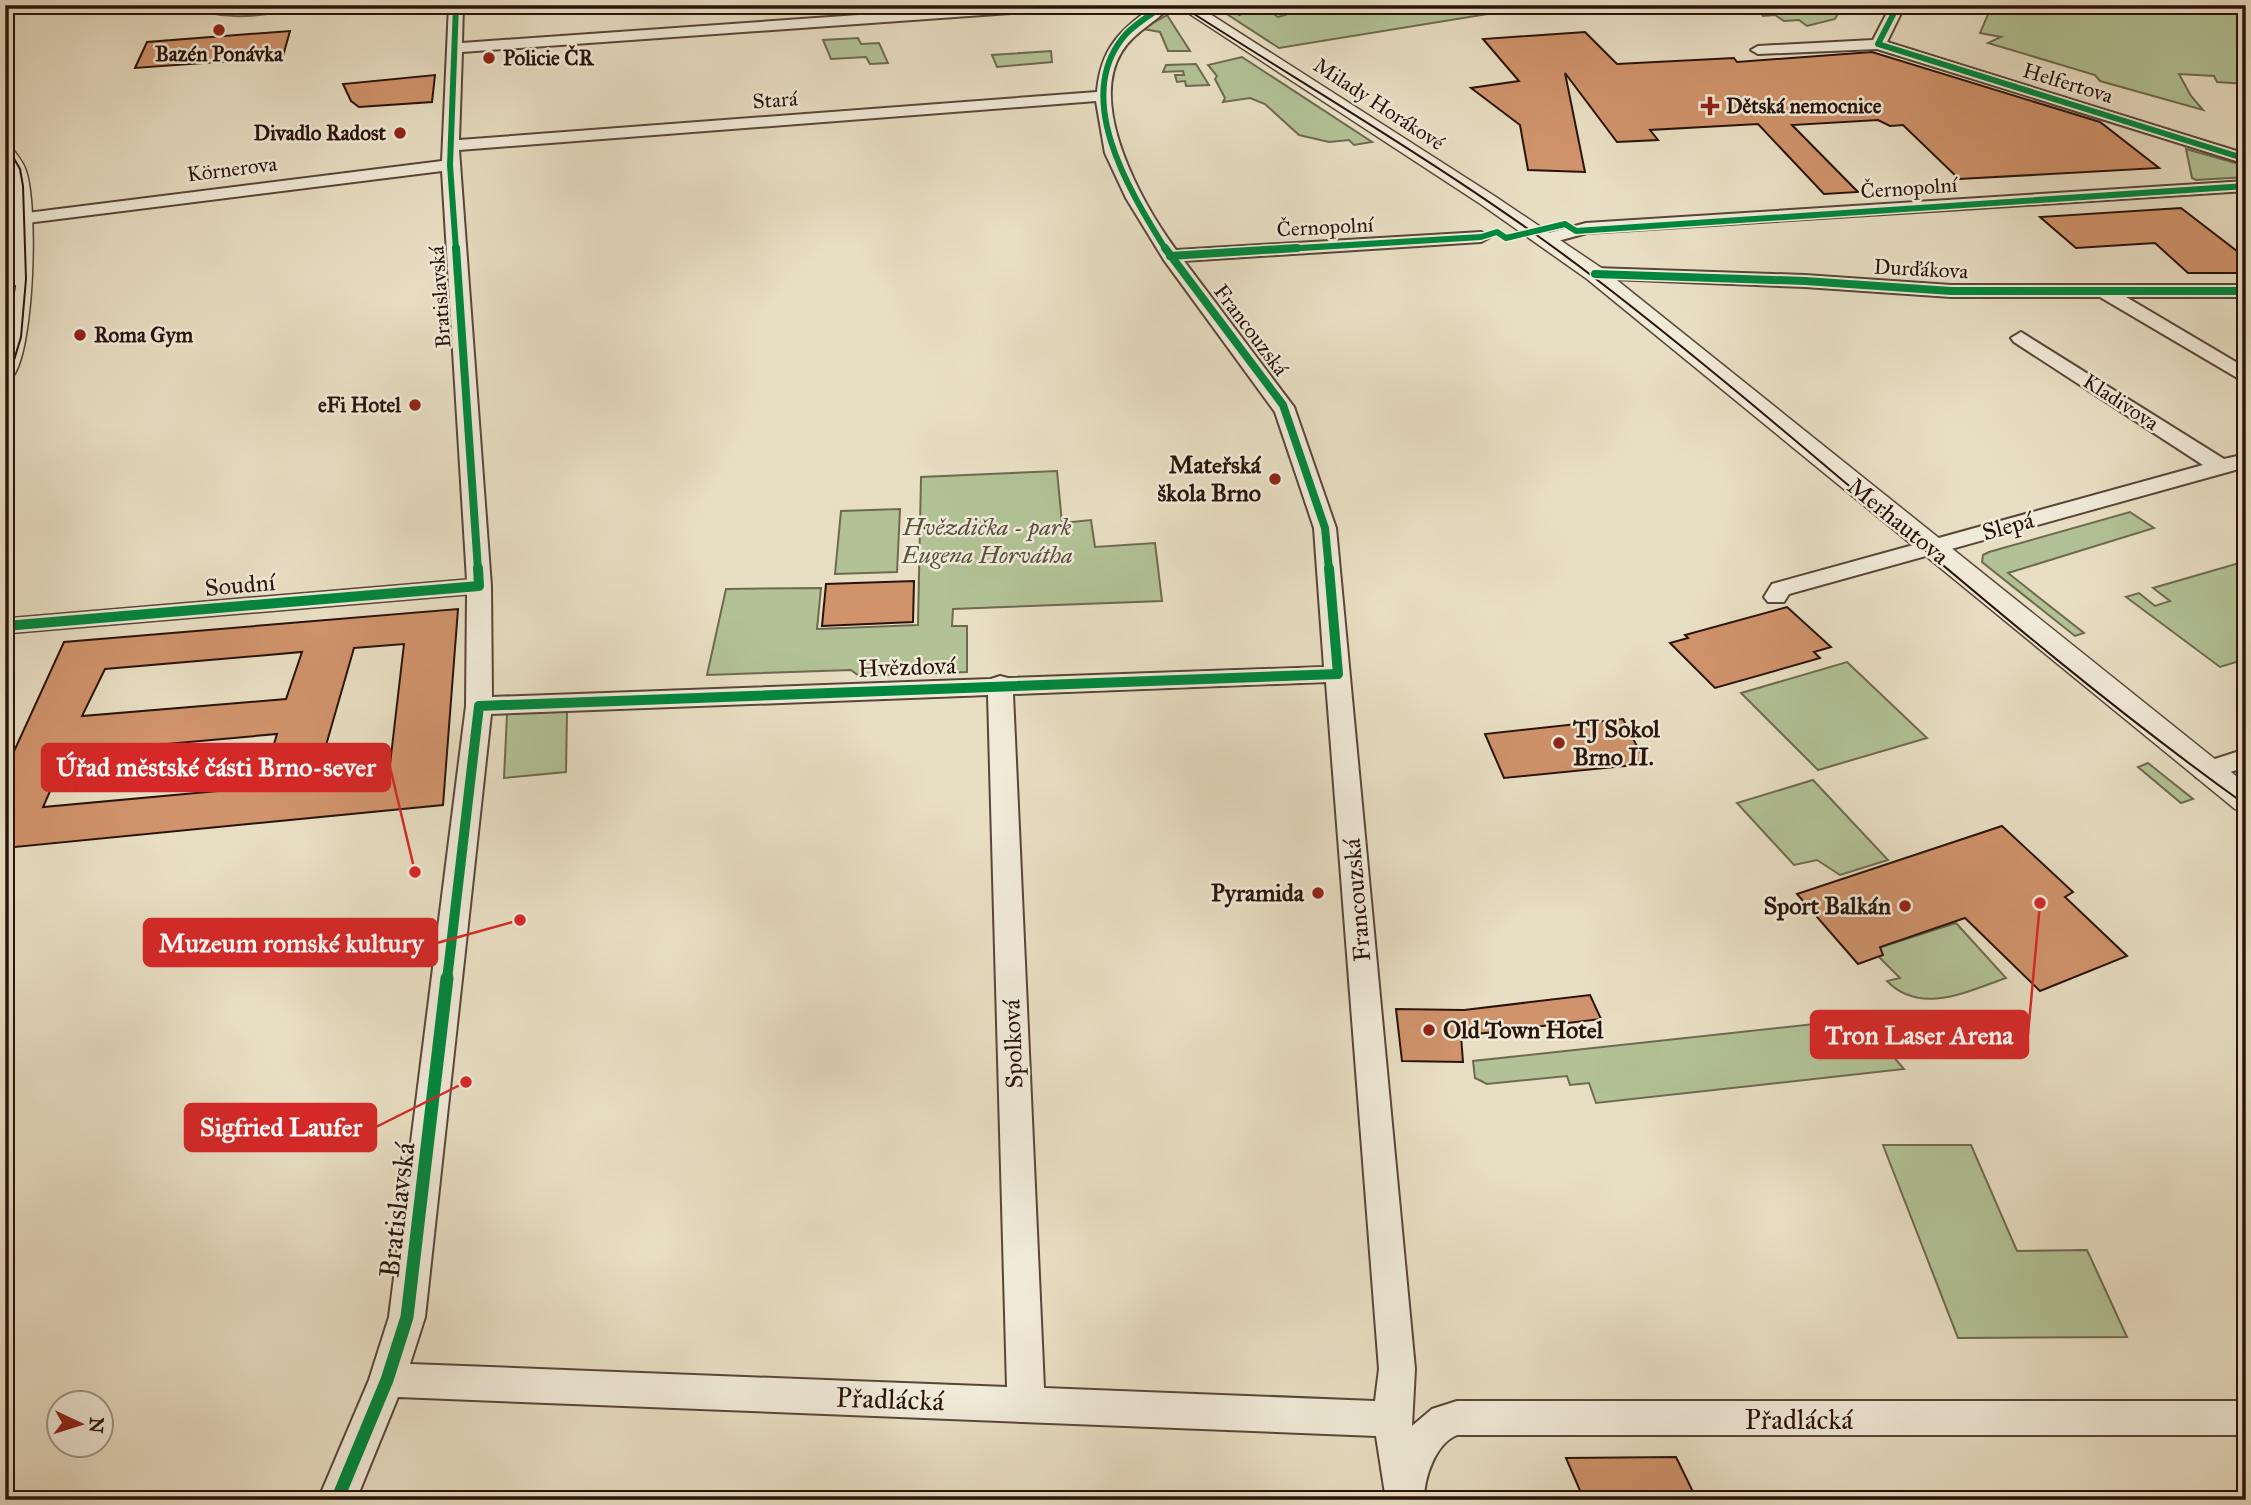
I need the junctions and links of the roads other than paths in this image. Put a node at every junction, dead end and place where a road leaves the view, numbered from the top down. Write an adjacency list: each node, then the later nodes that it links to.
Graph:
1 (456, 5): 7 (street, Bratislavská)
2 (1066, 5): 7 (street)
3 (1164, 5): 9 (street, Francouzská)
4 (1184, 5): 16 (street, Milady Horákové)
5 (1898, 5): 6 (street)
6 (1878, 44): 8 (street); 12 (street, Helfertova)
7 (455, 48): 11 (street, Bratislavská)
8 (1758, 50)
9 (1103, 96): 11 (street, Stará); 17 (street, Francouzská)
10 (5, 152): 14 (street)
11 (450, 156): 14 (street, Körnerova); 27 (street, Bratislavská)
12 (2246, 159)
13 (2246, 186): 16 (street, Černopolní)
14 (19, 219): 22 (street)
15 (1481, 237): 17 (street, Černopolní)
16 (1548, 241): 18 (street, Merhautova)
17 (1171, 256): 30 (street, Francouzská)
18 (1595, 274): 20 (street, Durďákova); 26 (street, Merhautova)
19 (2246, 291): 20 (street, Durďákova)
20 (2105, 292): 23 (street)
21 (2021, 338): 25 (street, Kladivova)
22 (5, 370)
23 (2246, 377)
24 (2246, 460): 25 (street, Slepá)
25 (2221, 467): 26 (street, Slepá)
26 (1929, 547): 28 (street, Slepá); 34 (street, Merhautova)
27 (479, 586): 29 (street, Soudní); 32 (street, Bratislavská)
28 (1776, 597)
29 (5, 626)
30 (1338, 674): 31 (street, Hvězdová); 39 (street, Francouzská)
31 (1000, 684): 32 (street, Hvězdová); 37 (street, Spolková)
32 (479, 706): 36 (street, Bratislavská)
33 (2246, 758): 34 (street)
34 (2205, 771): 35 (street, Merhautova)
35 (2246, 801)
36 (387, 1380): 37 (street, Přadlácká); 40 (street, Bratislavská)
37 (1026, 1404): 39 (street, Přadlácká)
38 (2246, 1418): 41 (street, Přadlácká)
39 (1392, 1419): 41 (street, Francouzská)
40 (337, 1500)
41 (1405, 1500)

